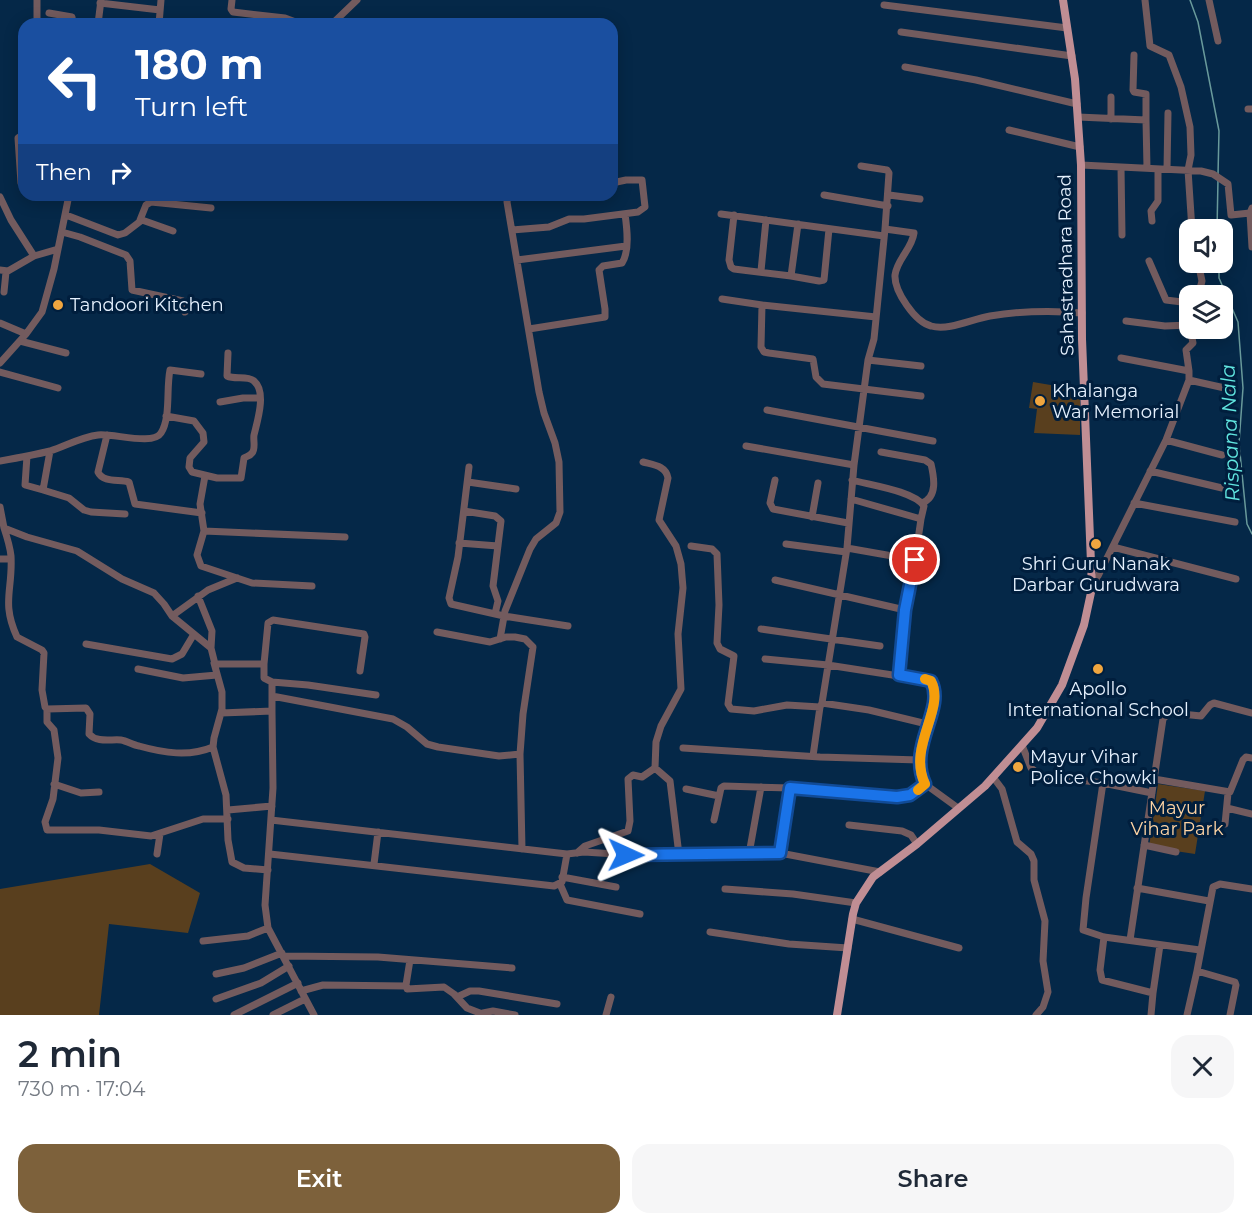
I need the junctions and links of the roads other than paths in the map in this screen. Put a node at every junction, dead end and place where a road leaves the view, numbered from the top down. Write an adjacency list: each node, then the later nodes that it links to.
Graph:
1 (37, 0): 12 (street)
2 (161, 0): 10 (street)
3 (232, 0): 16 (street)
4 (357, 0): 17 (street)
5 (1063, 0): 18 (main road, Sahastradhara Road)
6 (1145, 0): 38 (street)
7 (1209, 0): 20 (street)
8 (100, 1): 10 (street); 14 (street)
9 (884, 5): 18 (street)
10 (160, 10): 15 (street)
11 (49, 13): 13 (street)
12 (37, 18)
13 (72, 18)
14 (99, 18)
15 (159, 18)
16 (285, 18)
17 (338, 18)
18 (1067, 28): 22 (main road, Sahastradhara Road)
19 (901, 32): 22 (street)
20 (1218, 41)
21 (1134, 55): 29 (street)
22 (1072, 56): 25 (main road, Sahastradhara Road)
23 (905, 67): 25 (street)
24 (1111, 97): 28 (street)
25 (1077, 104): 27 (main road, Sahastradhara Road)
26 (1168, 113): 37 (street)
27 (1078, 117): 28 (street); 31 (main road, Sahastradhara Road)
28 (1111, 118): 29 (street)
29 (1146, 120): 35 (street)
30 (1009, 130): 31 (street)
31 (1080, 147): 32 (main road, Sahastradhara Road)
32 (1081, 165): 34 (street); 79 (main road, Sahastradhara Road)
33 (861, 166): 41 (street)
34 (1121, 167): 35 (street); 64 (street)
35 (1147, 168): 36 (street)
36 (1158, 169): 37 (street); 57 (street)
37 (1167, 169): 38 (street)
38 (1188, 170): 48 (street); 54 (street)
39 (618, 182): 49 (street)
40 (824, 195): 46 (street)
41 (889, 195): 43 (street); 46 (street)
42 (0, 197): 53 (street)
43 (920, 199)
44 (68, 201): 51 (street)
45 (508, 201): 60 (street)
46 (888, 206): 63 (street)
47 (211, 208): 55 (street)
48 (1251, 211): 66 (street)
49 (625, 214): 60 (street); 65 (street)
50 (721, 214): 52 (street)
51 (66, 215): 55 (street); 62 (street)
52 (734, 215): 56 (street); 72 (street)
53 (4, 216): 68 (street)
54 (1191, 219)
55 (140, 220): 61 (street)
56 (766, 220): 58 (street); 72 (street)
57 (1152, 221)
58 (798, 224): 59 (street); 73 (street)
59 (829, 229): 63 (street); 73 (street)
60 (512, 230): 69 (street)
61 (173, 231)
62 (62, 232): 67 (street); 78 (street)
63 (885, 233): 79 (street); 80 (street)
64 (1122, 235)
65 (626, 246): 69 (street); 84 (street)
66 (1252, 247)
67 (58, 249): 68 (street); 85 (street)
68 (34, 256): 71 (street)
69 (517, 260): 84 (street)
70 (1149, 261): 76 (street)
71 (3, 271): 74 (street)
72 (761, 271): 73 (street)
73 (791, 276)
74 (4, 292)
75 (722, 299): 77 (street)
76 (1179, 302)
77 (762, 305): 80 (street); 99 (street)
78 (185, 312)
79 (1082, 313): 155 (main road, Sahastradhara Road)
80 (876, 317): 91 (street)
81 (1126, 321): 83 (street)
82 (0, 323): 85 (street)
83 (1179, 327)
84 (529, 329): 161 (street)
85 (26, 334): 87 (street)
86 (1192, 339): 94 (street)
87 (20, 341): 88 (street); 92 (street)
88 (66, 353)
89 (228, 353): 102 (street)
90 (1121, 358): 94 (street)
91 (868, 360): 93 (street); 99 (street)
92 (0, 363)
93 (921, 366)
94 (1190, 371): 97 (street)
95 (0, 372): 98 (street)
96 (201, 374): 105 (street)
97 (1189, 380): 100 (street); 108 (street)
98 (58, 388)
99 (864, 388): 101 (street); 106 (street)
100 (1229, 389)
101 (921, 396)
102 (260, 398): 103 (street); 120 (street)
103 (220, 402)
104 (767, 410): 106 (street)
105 (166, 416): 107 (street); 120 (street)
106 (859, 429): 109 (street); 117 (street)
107 (107, 435): 111 (street); 133 (street)
108 (1166, 440): 113 (street); 119 (street)
109 (933, 441)
110 (746, 446): 117 (street)
111 (50, 451): 114 (street); 127 (street)
112 (881, 452): 129 (street)
113 (1222, 455)
114 (27, 456): 115 (street); 127 (street)
115 (0, 461)
116 (643, 462): 195 (street)
117 (854, 465): 122 (street)
118 (469, 467): 123 (street)
119 (1150, 471): 125 (street); 130 (street)
120 (205, 476): 133 (street)
121 (775, 480): 135 (street)
122 (852, 480): 128 (street); 129 (street)
123 (468, 482): 126 (street); 132 (street)
124 (818, 483): 135 (street)
125 (1222, 488)
126 (516, 489)
127 (43, 490): 134 (street)
128 (851, 499): 136 (street); 138 (street)
129 (922, 503): 136 (street)
130 (1134, 503): 137 (street); 146 (street)
131 (0, 507): 139 (street)
132 (464, 511): 142 (street); 144 (street)
133 (202, 513): 140 (street)
134 (125, 514)
135 (812, 517): 138 (street)
136 (921, 519): 150 (street)
137 (1235, 522)
138 (848, 523): 147 (street)
139 (4, 528): 148 (street); 160 (street)
140 (204, 531): 141 (street); 151 (street)
141 (345, 537)
142 (459, 543): 144 (street); 159 (street)
143 (786, 544): 147 (street)
144 (498, 546): 159 (street)
145 (691, 546): 182 (street)
146 (1113, 547): 152 (street); 155 (street)
147 (846, 550): 150 (street); 156 (street)
148 (11, 559): 149 (street); 183 (street)
149 (0, 560)
150 (915, 560): 158 (street)
151 (237, 578): 154 (street); 157 (street)
152 (1236, 579)
153 (775, 580): 156 (street)
154 (312, 586)
155 (1092, 588): 188 (main road, Sahastradhara Road)
156 (839, 594): 158 (street); 167 (street)
157 (198, 596): 160 (street); 170 (street)
158 (905, 610): 178 (street)
159 (495, 614): 161 (street)
160 (172, 616): 165 (street)
161 (504, 616): 162 (street); 166 (street)
162 (568, 626)
163 (761, 629): 167 (street)
164 (437, 632): 166 (street)
165 (194, 634): 168 (street); 170 (street)
166 (500, 639): 191 (street)
167 (832, 639): 169 (street); 174 (street)
168 (86, 644)
169 (880, 646)
170 (211, 648): 172 (street)
171 (765, 659): 174 (street)
172 (214, 663): 173 (street); 177 (street)
173 (264, 664): 176 (street); 179 (street)
174 (828, 665): 178 (street); 182 (street)
175 (138, 669): 177 (street)
176 (360, 672)
177 (218, 675): 185 (street)
178 (899, 675): 187 (street)
179 (272, 682): 180 (street); 181 (street)
180 (376, 695)
181 (272, 696): 184 (street); 191 (street)
182 (821, 705): 187 (street); 192 (street)
183 (47, 709): 189 (street); 199 (street)
184 (272, 711): 185 (street); 208 (street)
185 (220, 713): 189 (street)
186 (1252, 713): 197 (street)
187 (927, 724): 194 (street)
188 (1022, 745): 196 (main road, Sahastradhara Road); 198 (street)
189 (213, 747): 211 (street)
190 (683, 748): 192 (street)
191 (520, 754): 222 (street)
192 (813, 756): 194 (street)
193 (1252, 758): 206 (street)
194 (919, 760): 200 (street)
195 (655, 768): 224 (street); 230 (street)
196 (993, 777): 209 (main road, Sahastradhara Road); 274 (street)
197 (1154, 779): 205 (street); 206 (street)
198 (1103, 783): 205 (street); 245 (street)
199 (54, 784): 204 (street); 219 (street)
200 (925, 784): 202 (street); 209 (street)
201 (761, 787): 202 (street); 207 (street); 229 (street)
202 (790, 788): 225 (street)
203 (686, 789): 207 (street)
204 (99, 792)
205 (1152, 793): 221 (street)
206 (1228, 793): 210 (street)
207 (718, 796): 215 (street)
208 (272, 806): 211 (street); 214 (street)
209 (958, 808): 220 (main road, Sahastradhara Road)
210 (1227, 808): 212 (street); 216 (street)
211 (228, 810): 213 (street)
212 (1252, 814)
213 (228, 819): 219 (street); 232 (street)
214 (272, 820): 218 (street); 227 (street)
215 (714, 820)
216 (1225, 824)
217 (849, 825): 220 (street)
218 (378, 832): 222 (street); 231 (street)
219 (160, 834): 226 (street)
220 (917, 844): 233 (main road, Sahastradhara Road)
221 (1144, 845): 223 (street); 236 (street)
222 (522, 849): 228 (street)
223 (1176, 852)
224 (577, 853): 228 (street); 230 (street)
225 (780, 853): 229 (street); 233 (street)
226 (157, 854)
227 (270, 854): 231 (street); 232 (street)
228 (567, 854): 234 (street)
229 (749, 854): 230 (street)
230 (679, 855)
231 (374, 864): 234 (street)
232 (268, 870): 243 (street)
233 (880, 872): 240 (main road, Sahastradhara Road)
234 (561, 881): 235 (street); 241 (street)
235 (616, 887)
236 (1137, 888): 239 (street); 246 (street)
237 (725, 889): 240 (street)
238 (1252, 889): 239 (street)
239 (1209, 901): 251 (street)
240 (856, 903): 242 (main road, Sahastradhara Road)
241 (640, 914)
242 (852, 919): 249 (main road, Sahastradhara Road); 250 (street)
243 (268, 928): 247 (street); 252 (street)
244 (710, 932): 249 (street)
245 (1104, 937): 246 (street); 261 (street)
246 (1130, 940): 248 (street)
247 (203, 942)
248 (1160, 945): 251 (street); 261 (street)
249 (848, 948): 273 (main road, Sahastradhara Road)
250 (959, 948)
251 (1200, 950): 256 (street)
252 (283, 955): 253 (street); 254 (street); 257 (street)
253 (410, 960): 255 (street); 259 (street)
254 (290, 966): 258 (street); 264 (street)
255 (512, 968)
256 (1197, 971): 276 (street); 277 (street)
257 (216, 974)
258 (298, 983): 260 (street); 268 (street)
259 (406, 986): 260 (street); 262 (street)
260 (301, 991): 265 (street)
261 (1153, 993): 275 (street)
262 (457, 997): 266 (street); 267 (street)
263 (611, 997): 272 (street)
264 (216, 999)
265 (305, 999): 269 (street); 270 (street)
266 (557, 1004)
267 (484, 1014): 271 (street)
268 (234, 1015)
269 (273, 1015)
270 (313, 1015)
271 (515, 1015)
272 (606, 1015)
273 (837, 1015)
274 (1036, 1015)
275 (1151, 1015)
276 (1187, 1015)
277 (1230, 1015)

